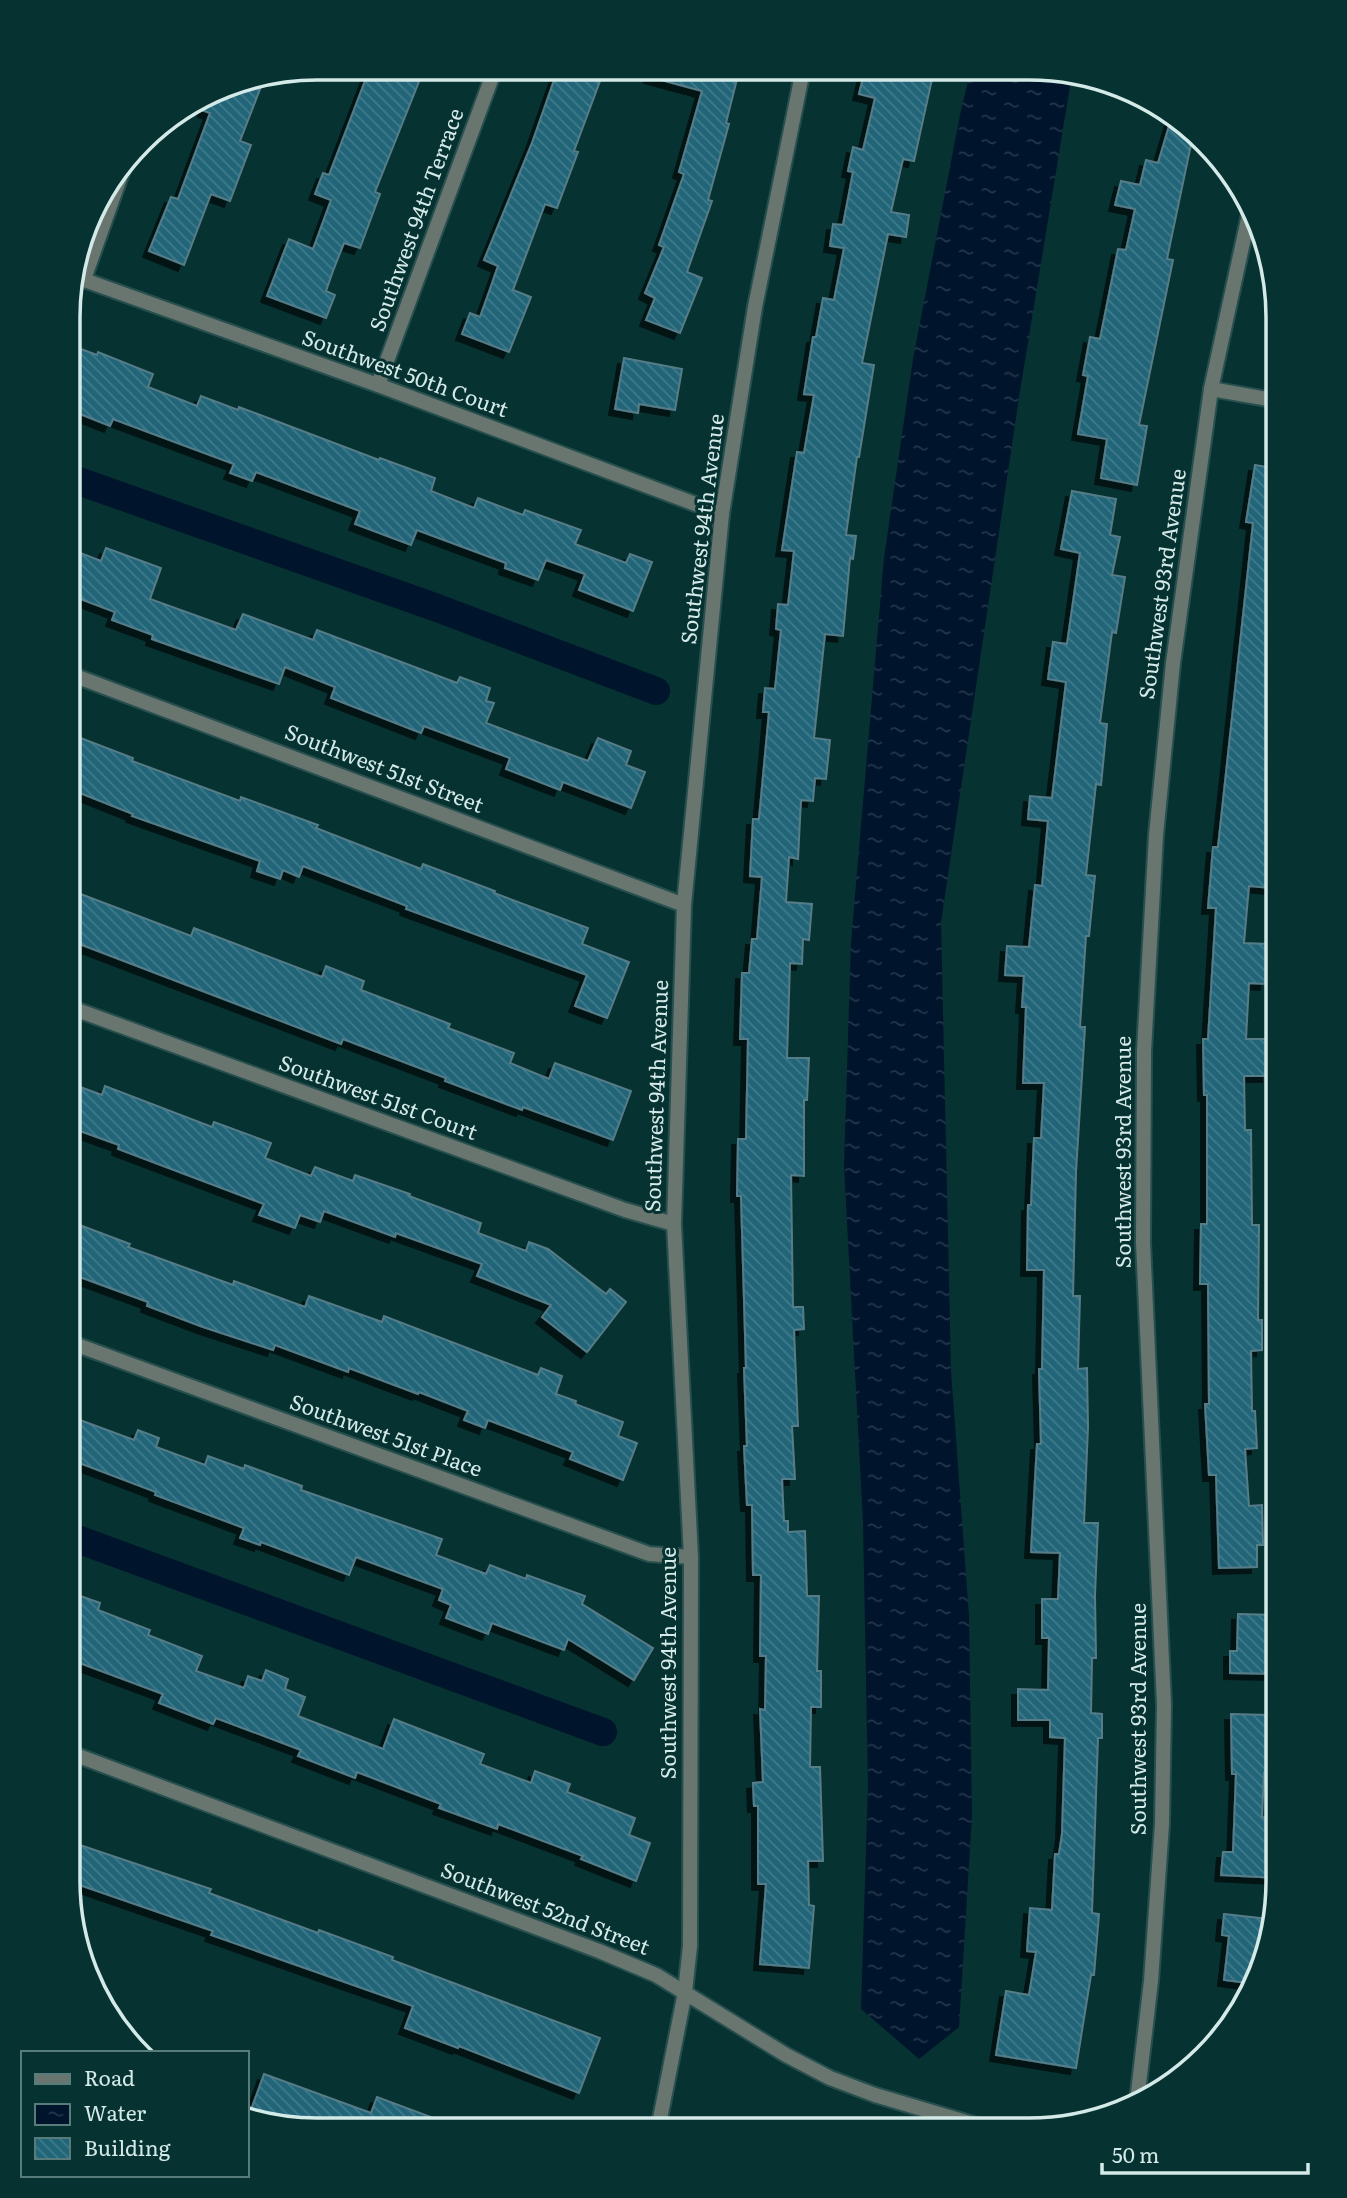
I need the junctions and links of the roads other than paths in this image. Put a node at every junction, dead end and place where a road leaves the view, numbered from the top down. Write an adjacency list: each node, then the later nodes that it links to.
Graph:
1 (491, 80): 7 (street, Southwest 94th Terrace)
2 (801, 80): 10 (street, Southwest 94th Avenue)
3 (100, 224): 5 (street)
4 (1247, 225): 8 (street, Southwest 93rd Avenue)
5 (92, 243)
6 (84, 280): 7 (street, Southwest 50th Court)
7 (378, 385): 10 (street, Southwest 50th Court)
8 (1211, 389): 9 (street); 19 (street, Southwest 93rd Avenue)
9 (1266, 399)
10 (722, 514): 12 (street, Southwest 94th Avenue)
11 (80, 678): 12 (street, Southwest 51st Street)
12 (684, 905): 14 (street, Southwest 94th Avenue)
13 (80, 1011): 14 (street, Southwest 51st Court)
14 (674, 1224): 16 (street, Southwest 94th Avenue)
15 (80, 1346): 16 (street, Southwest 51st Place)
16 (691, 1557): 18 (street, Southwest 94th Avenue)
17 (80, 1756): 18 (street, Southwest 52nd Street)
18 (685, 1992): 20 (street, Southwest 94th Avenue); 21 (street, Southwest 52nd Street)
19 (1138, 2091)
20 (661, 2118)
21 (953, 2118)

